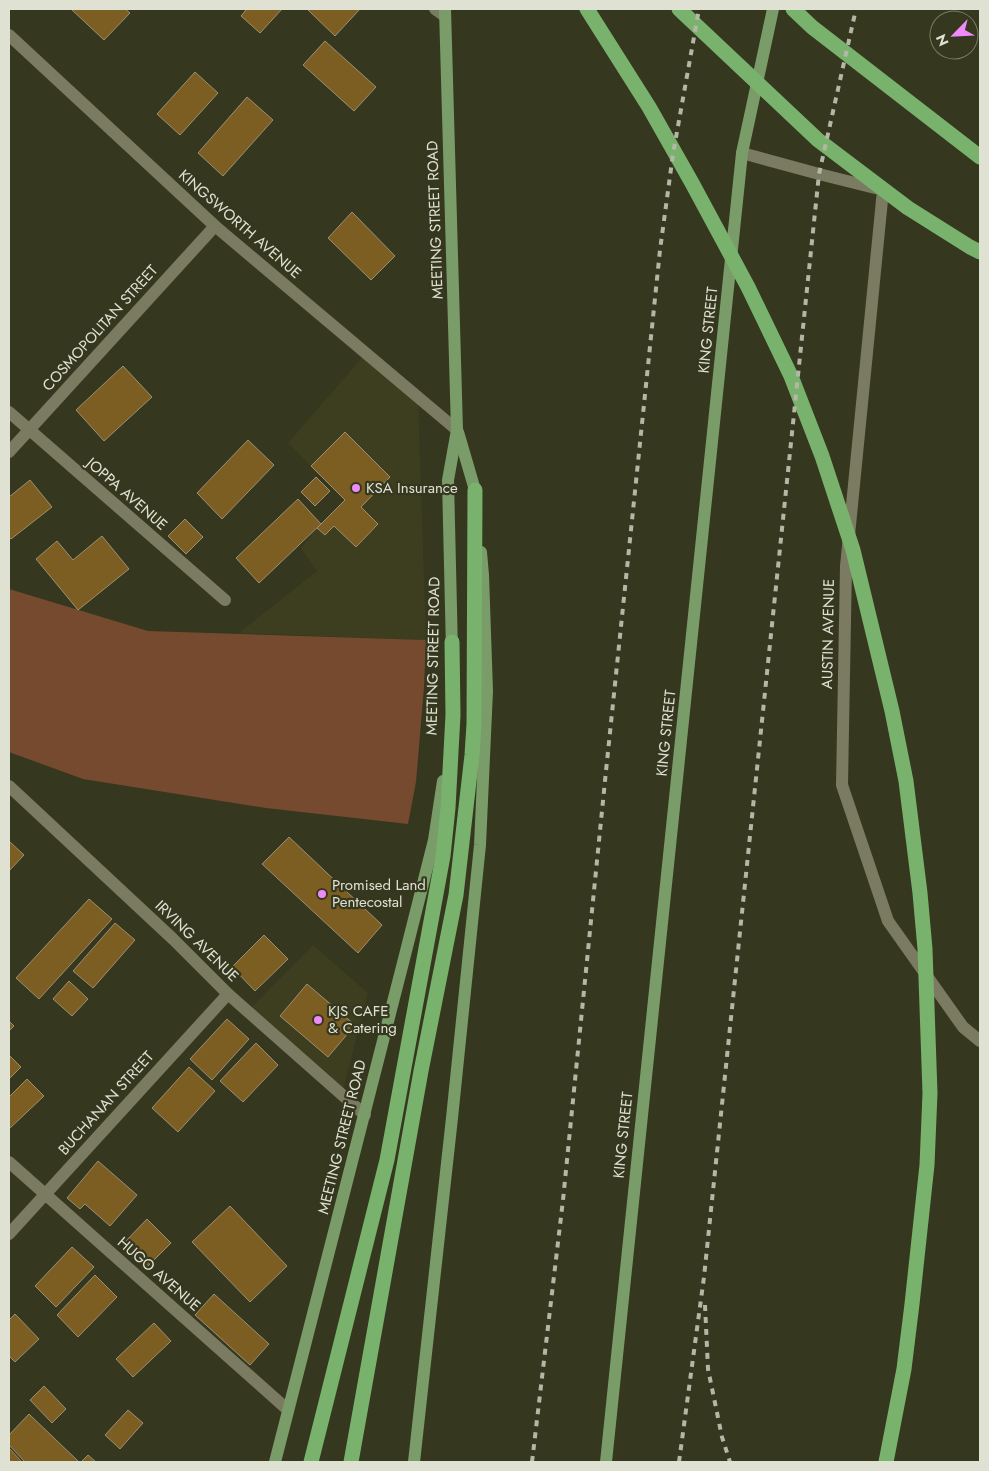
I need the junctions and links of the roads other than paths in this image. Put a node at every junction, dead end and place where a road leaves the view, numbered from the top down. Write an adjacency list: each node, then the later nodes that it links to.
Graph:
1 (586, 9): 31 (highway)
2 (679, 9): 10 (highway)
3 (773, 9): 7 (main road, KING STREET)
4 (793, 9): 8 (highway)
5 (442, 11): 13 (main road, MEETING STREET ROAD)
6 (9, 35): 9 (street, KINGSWORTH AVENUE)
7 (742, 153): 20 (street, AUSTIN AVENUE); 30 (main road, KING STREET)
8 (980, 157)
9 (215, 226): 12 (street, COSMOPOLITAN STREET); 13 (street, KINGSWORTH AVENUE)
10 (980, 252)
11 (9, 412): 12 (street, JOPPA AVENUE)
12 (28, 430): 14 (street, COSMOPOLITAN STREET); 16 (street, JOPPA AVENUE)
13 (457, 430): 15 (main road, MEETING STREET ROAD); 17 (main road, MEETING STREET ROAD)
14 (9, 452)
15 (475, 490): 28 (highway); 29 (main road, MEETING STREET ROAD)
16 (225, 600)
17 (452, 642): 21 (main road, MEETING STREET ROAD); 27 (highway)
18 (9, 786): 19 (street, IRVING AVENUE)
19 (228, 994): 21 (street, IRVING AVENUE); 23 (street, BUCHANAN STREET)
20 (980, 1042)
21 (365, 1115): 25 (main road, MEETING STREET ROAD)
22 (9, 1162): 23 (street, HUGO AVENUE)
23 (45, 1195): 24 (street, BUCHANAN STREET); 25 (street, HUGO AVENUE)
24 (9, 1234)
25 (288, 1410): 26 (main road, MEETING STREET ROAD)
26 (275, 1462)
27 (311, 1462)
28 (351, 1462)
29 (414, 1462)
30 (606, 1462)
31 (886, 1462)

